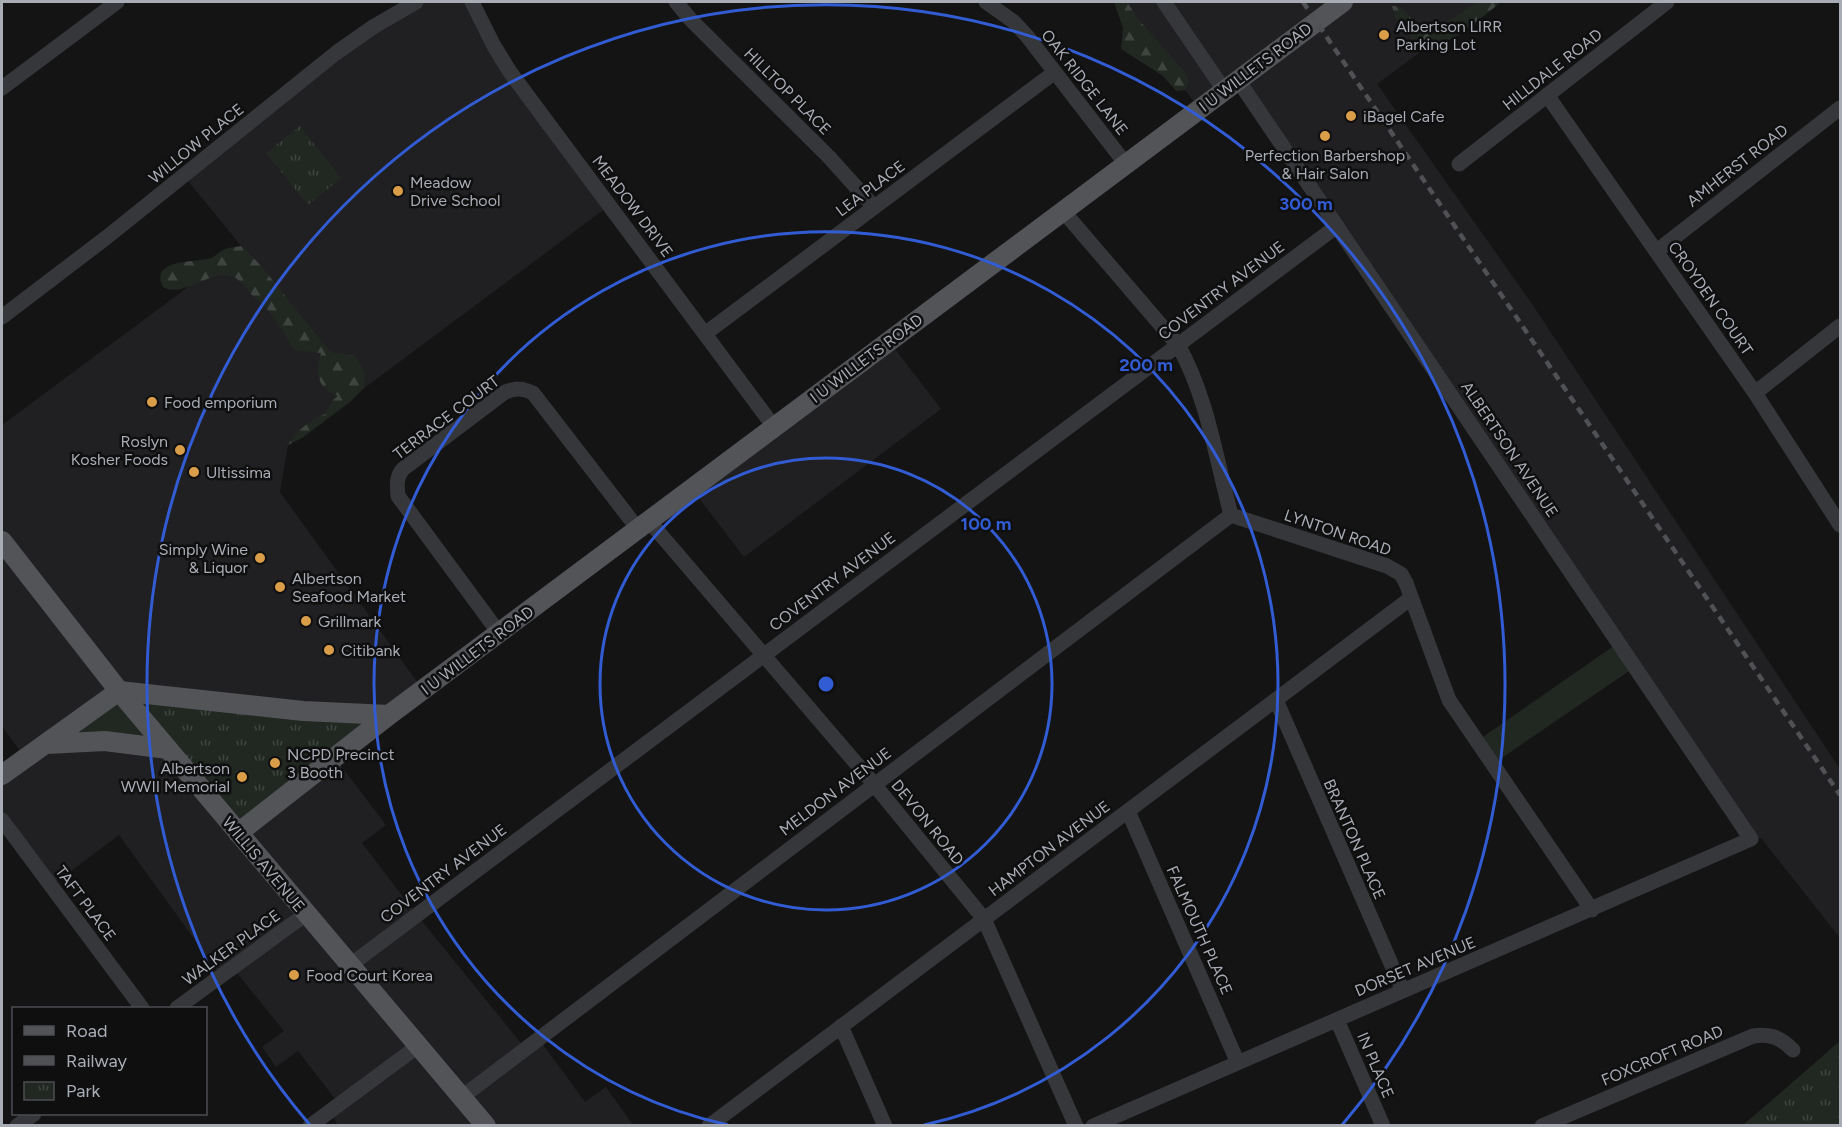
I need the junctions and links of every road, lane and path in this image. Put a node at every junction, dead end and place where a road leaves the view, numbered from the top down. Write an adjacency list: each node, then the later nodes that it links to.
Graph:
1 (117, 2): 11 (street)
2 (416, 2): 20 (street, WILLOW PLACE)
3 (472, 2): 22 (street, MEADOW DRIVE)
4 (676, 2): 16 (street, HILLTOP PLACE)
5 (986, 2): 9 (street, OAK RIDGE LANE)
6 (1164, 2): 10 (street, ALBERTSON AVENUE)
7 (1343, 2): 10 (main road, I U WILLETS ROAD)
8 (1667, 2): 12 (street, HILLDALE ROAD)
9 (1055, 72): 14 (street, OAK RIDGE LANE); 16 (street, LEA PLACE)
10 (1231, 85): 14 (main road, I U WILLETS ROAD); 18 (street, ALBERTSON AVENUE)
11 (2, 88)
12 (1547, 95): 15 (street, HILLDALE ROAD); 19 (street, CROYDEN COURT)
13 (1840, 108): 19 (street, AMHERST ROAD)
14 (1125, 163): 17 (main road, I U WILLETS ROAD)
15 (1459, 164)
16 (874, 207): 22 (street, LEA PLACE)
17 (1063, 211): 23 (street); 25 (main road, I U WILLETS ROAD)
18 (1336, 226): 23 (street, COVENTRY AVENUE); 43 (street, ALBERTSON AVENUE)
19 (1657, 251): 24 (street, CROYDEN COURT)
20 (2, 317)
21 (1840, 326): 24 (street)
22 (706, 333): 25 (street, MEADOW DRIVE)
23 (1178, 345): 26 (street); 32 (street, COVENTRY AVENUE)
24 (1755, 393): 28 (street, CROYDEN COURT)
25 (774, 427): 27 (main road, I U WILLETS ROAD)
26 (1231, 514): 30 (street, LYNTON ROAD); 39 (street, MELDON AVENUE)
27 (644, 525): 31 (main road, I U WILLETS ROAD); 31 (street, TERRACE COURT); 32 (street, DEVON ROAD)
28 (1840, 525)
29 (5, 552): 33 (main road, WILLIS AVENUE)
30 (1411, 598): 34 (street, HAMPTON AVENUE); 44 (street, LYNTON ROAD)
31 (499, 633): 35 (main road, I U WILLETS ROAD)
32 (764, 655): 39 (street, DEVON ROAD); 47 (street, COVENTRY AVENUE)
33 (120, 692): 35 (main road); 36 (main road); 37 (main road, WILLIS AVENUE)
34 (1276, 700): 40 (street, HAMPTON AVENUE); 48 (street, BRANTON PLACE)
35 (389, 715): 42 (main road, I U WILLETS ROAD)
36 (44, 745): 37 (main road); 38 (main road)
37 (168, 749): 42 (main road, WILLIS AVENUE)
38 (2, 775)
39 (874, 785): 46 (street, DEVON ROAD); 56 (street, MELDON AVENUE)
40 (1128, 811): 46 (street, HAMPTON AVENUE); 55 (street, FALMOUTH PLACE)
41 (2, 820): 49 (street, TAFT PLACE)
42 (237, 833): 45 (main road, WILLIS AVENUE)
43 (1751, 839): 44 (street, DORSET AVENUE)
44 (1592, 910): 48 (street, DORSET AVENUE)
45 (306, 914): 47 (main road, WILLIS AVENUE); 50 (street, WALKER PLACE)
46 (984, 919): 52 (street, HAMPTON AVENUE); 63 (street, DEVON ROAD)
47 (349, 966): 53 (main road, WILLIS AVENUE)
48 (1402, 991): 51 (street, DORSET AVENUE)
49 (141, 1007)
50 (178, 1007)
51 (1337, 1020): 55 (street, DORSET AVENUE); 65 (street, IN PLACE)
52 (841, 1026): 61 (street, HAMPTON AVENUE); 62 (street)
53 (418, 1046): 56 (main road, WILLIS AVENUE); 59 (street)
54 (1793, 1050): 66 (street, FOXCROFT ROAD)
55 (1238, 1063): 64 (street, DORSET AVENUE)
56 (462, 1097): 60 (main road, WILLIS AVENUE)
57 (31, 1115): 58 (street)
58 (17, 1125)
59 (310, 1125)
60 (486, 1125)
61 (709, 1125)
62 (885, 1125)
63 (1076, 1125)
64 (1093, 1125)
65 (1383, 1125)
66 (1542, 1125)

